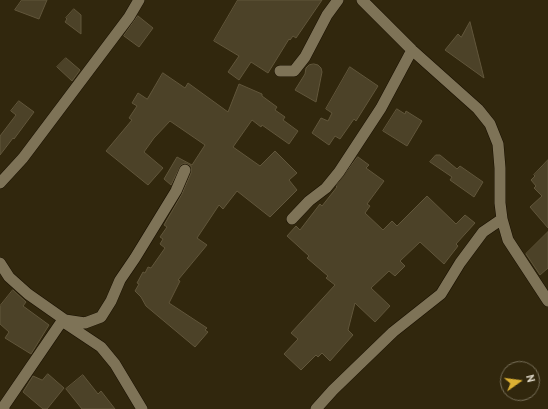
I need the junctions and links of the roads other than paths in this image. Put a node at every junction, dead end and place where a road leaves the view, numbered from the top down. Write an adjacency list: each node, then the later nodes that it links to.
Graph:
1 (140, 0): 7 (street)
2 (338, 0): 5 (street)
3 (362, 0): 4 (street)
4 (412, 50): 8 (street); 9 (street)
5 (280, 71)
6 (185, 170): 12 (street)
7 (0, 183)
8 (292, 219)
9 (502, 219): 11 (street); 15 (street)
10 (0, 263): 12 (street)
11 (548, 301)
12 (64, 321): 13 (street); 14 (street)
13 (4, 409)
14 (142, 409)
15 (316, 409)

